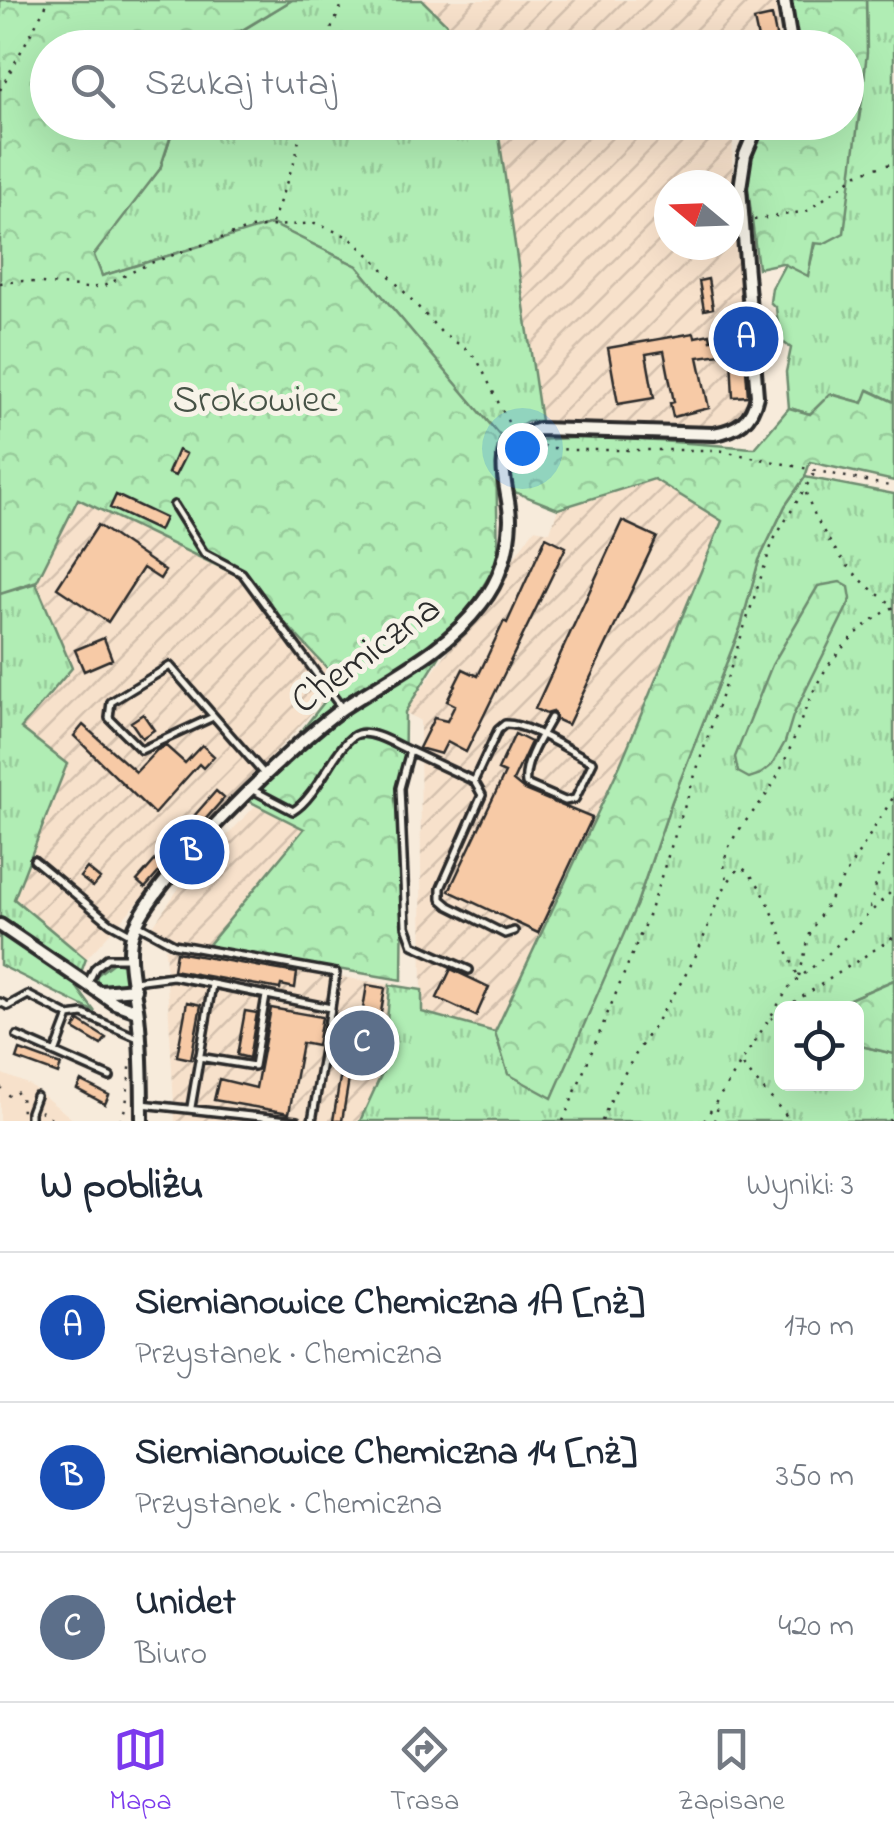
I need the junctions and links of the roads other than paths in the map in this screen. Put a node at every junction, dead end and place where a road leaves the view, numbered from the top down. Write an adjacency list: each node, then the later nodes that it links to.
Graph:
1 (784, 0): 2 (street)
2 (789, 30)
3 (752, 140): 5 (street, Chemiczna)
4 (174, 505): 5 (lane)
5 (342, 709): 10 (street, Chemiczna)
6 (213, 717): 6 (lane); 10 (lane)
7 (551, 718): 8 (lane)
8 (541, 736): 8 (lane); 11 (lane)
9 (410, 751): 11 (lane); 12 (lane); 18 (lane)
10 (264, 774): 12 (street, Chemiczna)
11 (474, 781): 16 (lane)
12 (251, 790): 15 (street, Chemiczna)
13 (34, 860): 15 (lane)
14 (1, 925): 19 (street)
15 (134, 929): 17 (street); 25 (lane)
16 (514, 931)
17 (131, 959): 19 (lane); 20 (street)
18 (469, 970)
19 (88, 983): 22 (street)
20 (134, 985): 21 (lane); 22 (street); 26 (street)
21 (212, 986): 23 (lane); 31 (lane)
22 (101, 992): 26 (street)
23 (266, 996): 25 (lane); 31 (lane)
24 (0, 1002): 27 (lane)
25 (331, 1008): 39 (lane)
26 (138, 1011): 29 (street)
27 (69, 1016): 29 (lane); 30 (lane)
28 (17, 1036): 30 (lane)
29 (136, 1038): 34 (street)
30 (55, 1053): 32 (lane)
31 (199, 1057): 35 (lane)
32 (110, 1077)
33 (36, 1096): 36 (lane)
34 (142, 1104): 35 (lane); 37 (street)
35 (190, 1108): 38 (lane)
36 (30, 1121)
37 (142, 1121)
38 (297, 1121)
39 (312, 1121)

